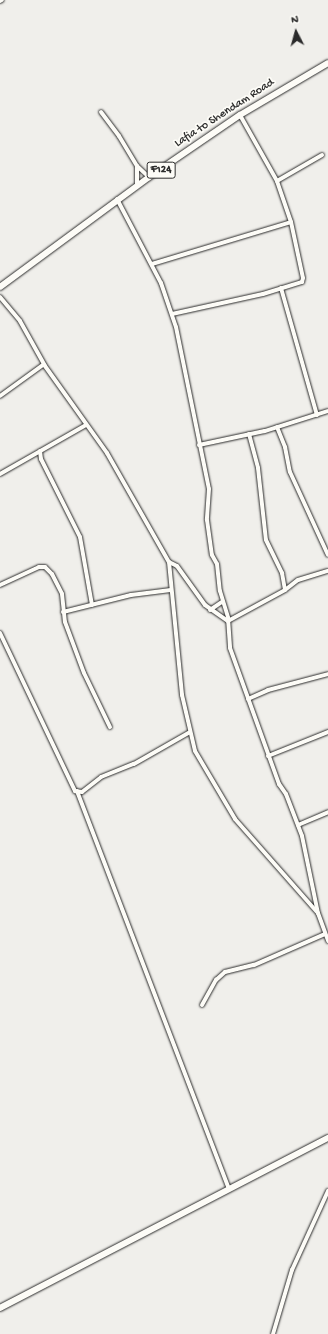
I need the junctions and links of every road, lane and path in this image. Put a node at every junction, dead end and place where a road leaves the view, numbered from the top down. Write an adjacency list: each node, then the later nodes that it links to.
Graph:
1 (328, 63): 3 (main road, Lafia to Shendam Road / F124)
2 (102, 112): 5 (street)
3 (240, 115): 6 (main road, Lafia to Shendam Road / F124); 7 (street)
4 (322, 155): 7 (street)
5 (137, 166): 6 (street); 8 (street)
6 (149, 177): 8 (main road, Lafia to Shendam Road / F124)
7 (277, 181): 10 (street)
8 (138, 185): 9 (main road, Lafia to Shendam Road / F124)
9 (117, 199): 11 (street); 12 (main road, Lafia to Shendam Road / F124)
10 (291, 222): 11 (street); 13 (street)
11 (152, 264): 15 (street)
12 (0, 287)
13 (281, 288): 15 (street); 19 (street)
14 (0, 297): 16 (street)
15 (172, 314): 23 (street)
16 (44, 364): 17 (street); 20 (street)
17 (0, 396)
18 (328, 411): 19 (street)
19 (318, 415): 21 (street)
20 (86, 425): 24 (street); 29 (street)
21 (277, 428): 22 (street); 28 (street)
22 (249, 434): 23 (street); 33 (street)
23 (199, 445): 34 (street)
24 (40, 451): 25 (street); 26 (street)
25 (33, 456): 26 (street); 27 (street)
26 (41, 459): 35 (street)
27 (0, 474)
28 (328, 556)
29 (169, 562): 32 (street); 36 (street)
30 (328, 571): 33 (street)
31 (0, 585): 37 (street)
32 (172, 590): 35 (street); 43 (street)
33 (285, 590): 38 (street)
34 (222, 602): 36 (street); 38 (street)
35 (92, 605): 37 (street)
36 (210, 610): 38 (street)
37 (63, 612): 42 (street)
38 (228, 621): 41 (street)
39 (0, 633): 46 (street)
40 (328, 674): 41 (street)
41 (248, 699): 45 (street)
42 (110, 727)
43 (190, 732): 46 (street); 49 (street)
44 (328, 732): 45 (street)
45 (268, 756): 48 (street)
46 (78, 792): 54 (street)
47 (328, 812): 48 (street)
48 (298, 825): 49 (street)
49 (318, 913): 50 (street)
50 (325, 934): 51 (street); 52 (street)
51 (328, 941)
52 (202, 1005)
53 (328, 1138): 54 (street)
54 (228, 1189): 56 (street)
55 (328, 1191): 57 (street)
56 (0, 1308)
57 (273, 1334)

